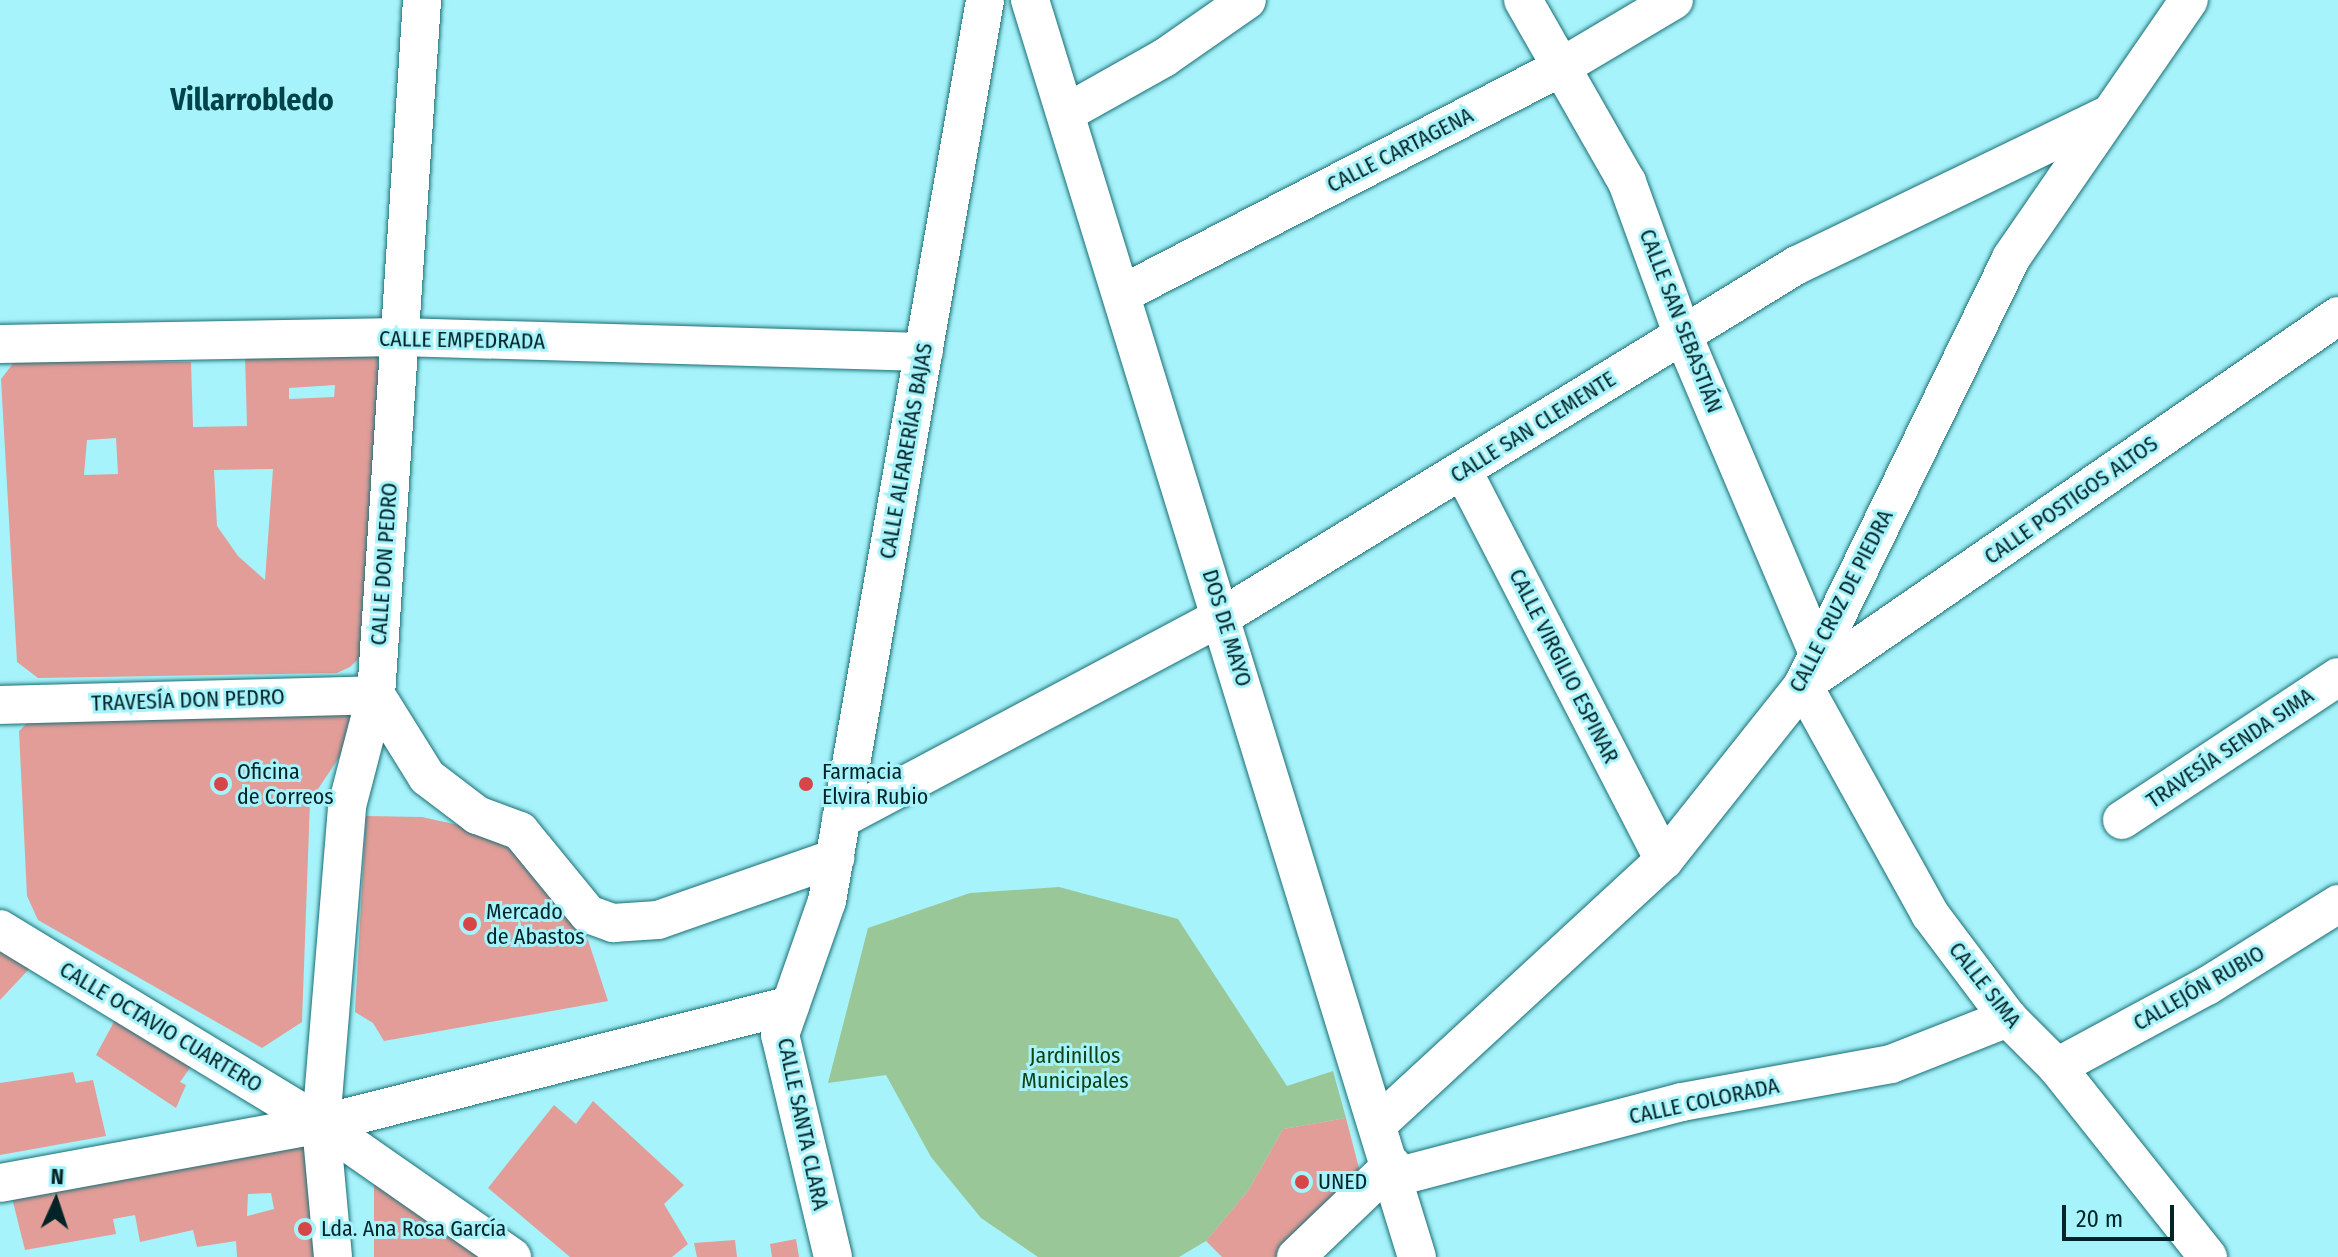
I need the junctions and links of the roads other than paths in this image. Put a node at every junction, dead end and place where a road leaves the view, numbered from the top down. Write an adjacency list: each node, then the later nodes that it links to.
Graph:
1 (422, 0): 14 (street, CALLE DON PEDRO)
2 (985, 0): 16 (street, CALLE ALFARERÍAS BAJAS)
3 (1030, 0): 9 (street, DOS DE MAYO)
4 (1247, 0): 9 (street)
5 (1523, 0): 8 (street, CALLE SAN SEBASTIÁN)
6 (1674, 0): 8 (street, CALLE CARTAGENA)
7 (2189, 0): 10 (street, CALLE SAN CLEMENTE)
8 (1563, 66): 11 (street, CALLE CARTAGENA); 13 (street, CALLE SAN SEBASTIÁN)
9 (1066, 113): 11 (street, DOS DE MAYO)
10 (2110, 114): 13 (street, CALLE SAN CLEMENTE); 19 (street, CALLE CRUZ DE PIEDRA)
11 (1122, 294): 18 (street, DOS DE MAYO)
12 (2338, 316): 19 (street, CALLE POSTIGOS ALTOS)
13 (1682, 333): 17 (street, CALLE SAN CLEMENTE); 19 (street, CALLE SAN SEBASTIÁN)
14 (399, 337): 15 (street, CALLE EMPEDRADA); 16 (street, CALLE EMPEDRADA); 21 (street, CALLE DON PEDRO)
15 (0, 344)
16 (924, 352): 23 (street, CALLE ALFARERÍAS BAJAS)
17 (1463, 471): 18 (street, CALLE SAN CLEMENTE); 26 (street, CALLE VIRGILIO ESPINAR)
18 (1223, 616): 23 (street, CALLE SAN CLEMENTE); 33 (street, DOS DE MAYO)
19 (1811, 669): 26 (street, CALLE CRUZ DE PIEDRA); 31 (street, CALLE SIMA)
20 (2338, 677): 24 (street, TRAVESÍA SENDA SIMA)
21 (376, 695): 22 (street, TRAVESÍA DON PEDRO); 25 (street); 34 (street, CALLE DON PEDRO)
22 (0, 705)
23 (841, 819): 25 (street, CALLE ALFARERÍAS BAJAS)
24 (2122, 820)
25 (835, 858): 27 (street, CALLE ALFARERÍAS BAJAS)
26 (1664, 860): 33 (street, CALLE CRUZ DE PIEDRA)
27 (827, 901): 30 (street, CALLE SANTA CLARA)
28 (2338, 904): 32 (street, CALLEJÓN RUBIO)
29 (0, 929): 34 (street, CALLE OCTAVIO CUARTERO)
30 (790, 1005): 34 (street); 39 (street, CALLE SANTA CLARA)
31 (2008, 1018): 32 (street, CALLE SIMA); 35 (street, CALLE COLORADA)
32 (2057, 1067): 42 (street, CALLE SIMA)
33 (1379, 1123): 35 (street, DOS DE MAYO)
34 (321, 1124): 36 (street); 37 (street, CALLE DON PEDRO); 38 (street, CALLE OCTAVIO CUARTERO)
35 (1394, 1171): 40 (street); 41 (street, DOS DE MAYO)
36 (0, 1183)
37 (333, 1257)
38 (512, 1257)
39 (833, 1257)
40 (1296, 1257)
41 (1417, 1257)
42 (2208, 1257)

